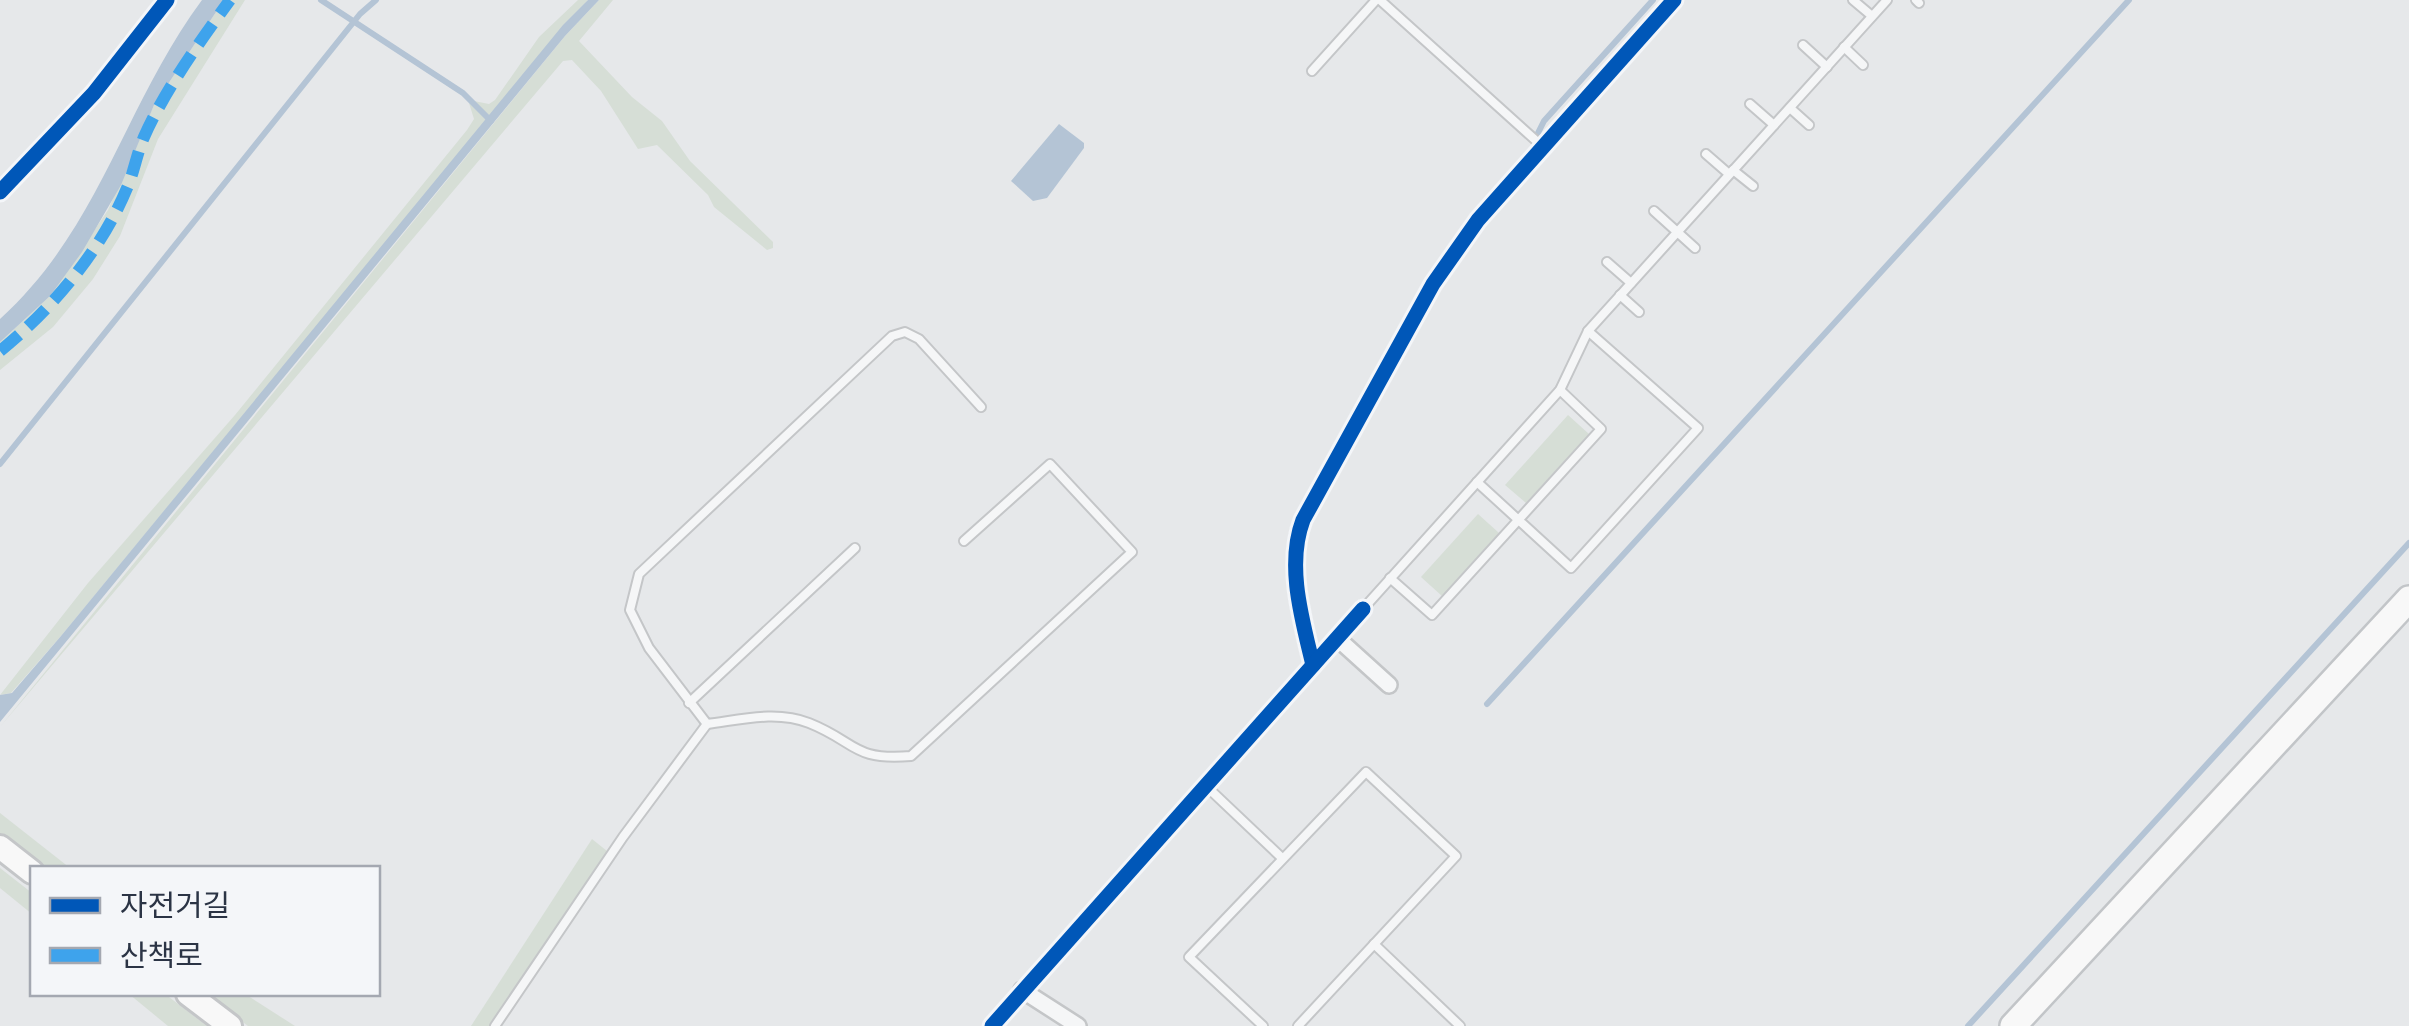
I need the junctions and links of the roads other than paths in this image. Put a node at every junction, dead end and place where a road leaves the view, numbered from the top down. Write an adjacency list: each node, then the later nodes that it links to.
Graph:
1 (168, 0): 20 (street)
2 (1378, 0): 11 (lane); 16 (lane)
3 (1674, 0): 16 (street)
4 (1853, 0): 6 (lane)
5 (1887, 0): 6 (lane)
6 (1872, 16): 8 (lane)
7 (1803, 46): 10 (lane)
8 (1844, 47): 9 (lane); 10 (lane)
9 (1863, 65)
10 (1827, 67): 13 (lane)
11 (1312, 71)
12 (1750, 104): 14 (lane)
13 (1790, 108): 14 (lane); 15 (lane)
14 (1774, 125): 18 (lane)
15 (1809, 126)
16 (1542, 146): 39 (street)
17 (1706, 154): 18 (lane)
18 (1731, 172): 19 (lane); 22 (lane)
19 (1753, 186)
20 (0, 192)
21 (1654, 212): 22 (lane)
22 (1677, 232): 23 (lane); 25 (lane)
23 (1695, 248)
24 (1607, 262): 25 (lane)
25 (1631, 283): 26 (lane)
26 (1620, 295): 27 (lane); 28 (lane)
27 (1639, 312)
28 (1588, 331): 29 (lane); 32 (lane)
29 (1560, 390): 31 (lane); 32 (lane)
30 (980, 407): 41 (lane)
31 (1477, 482): 32 (lane); 35 (lane)
32 (1518, 520): 35 (lane)
33 (964, 541): 42 (lane)
34 (856, 548): 41 (lane)
35 (1390, 578): 37 (lane)
36 (2409, 599): 58 (main road)
37 (1362, 609): 38 (street)
38 (1336, 638): 39 (street); 40 (street)
39 (1313, 665): 43 (street)
40 (1389, 685)
41 (689, 703): 42 (lane)
42 (707, 724): 52 (lane)
43 (1205, 785): 45 (lane); 48 (street)
44 (0, 847): 46 (main road)
45 (1282, 858): 47 (lane); 55 (lane)
46 (30, 870)
47 (1374, 944): 56 (lane); 57 (lane)
48 (1022, 990): 50 (street); 53 (street)
49 (191, 996): 51 (main road)
50 (1052, 1019): 54 (street)
51 (230, 1026)
52 (496, 1026)
53 (992, 1026)
54 (1078, 1026)
55 (1263, 1026)
56 (1298, 1026)
57 (1460, 1026)
58 (2013, 1026)

